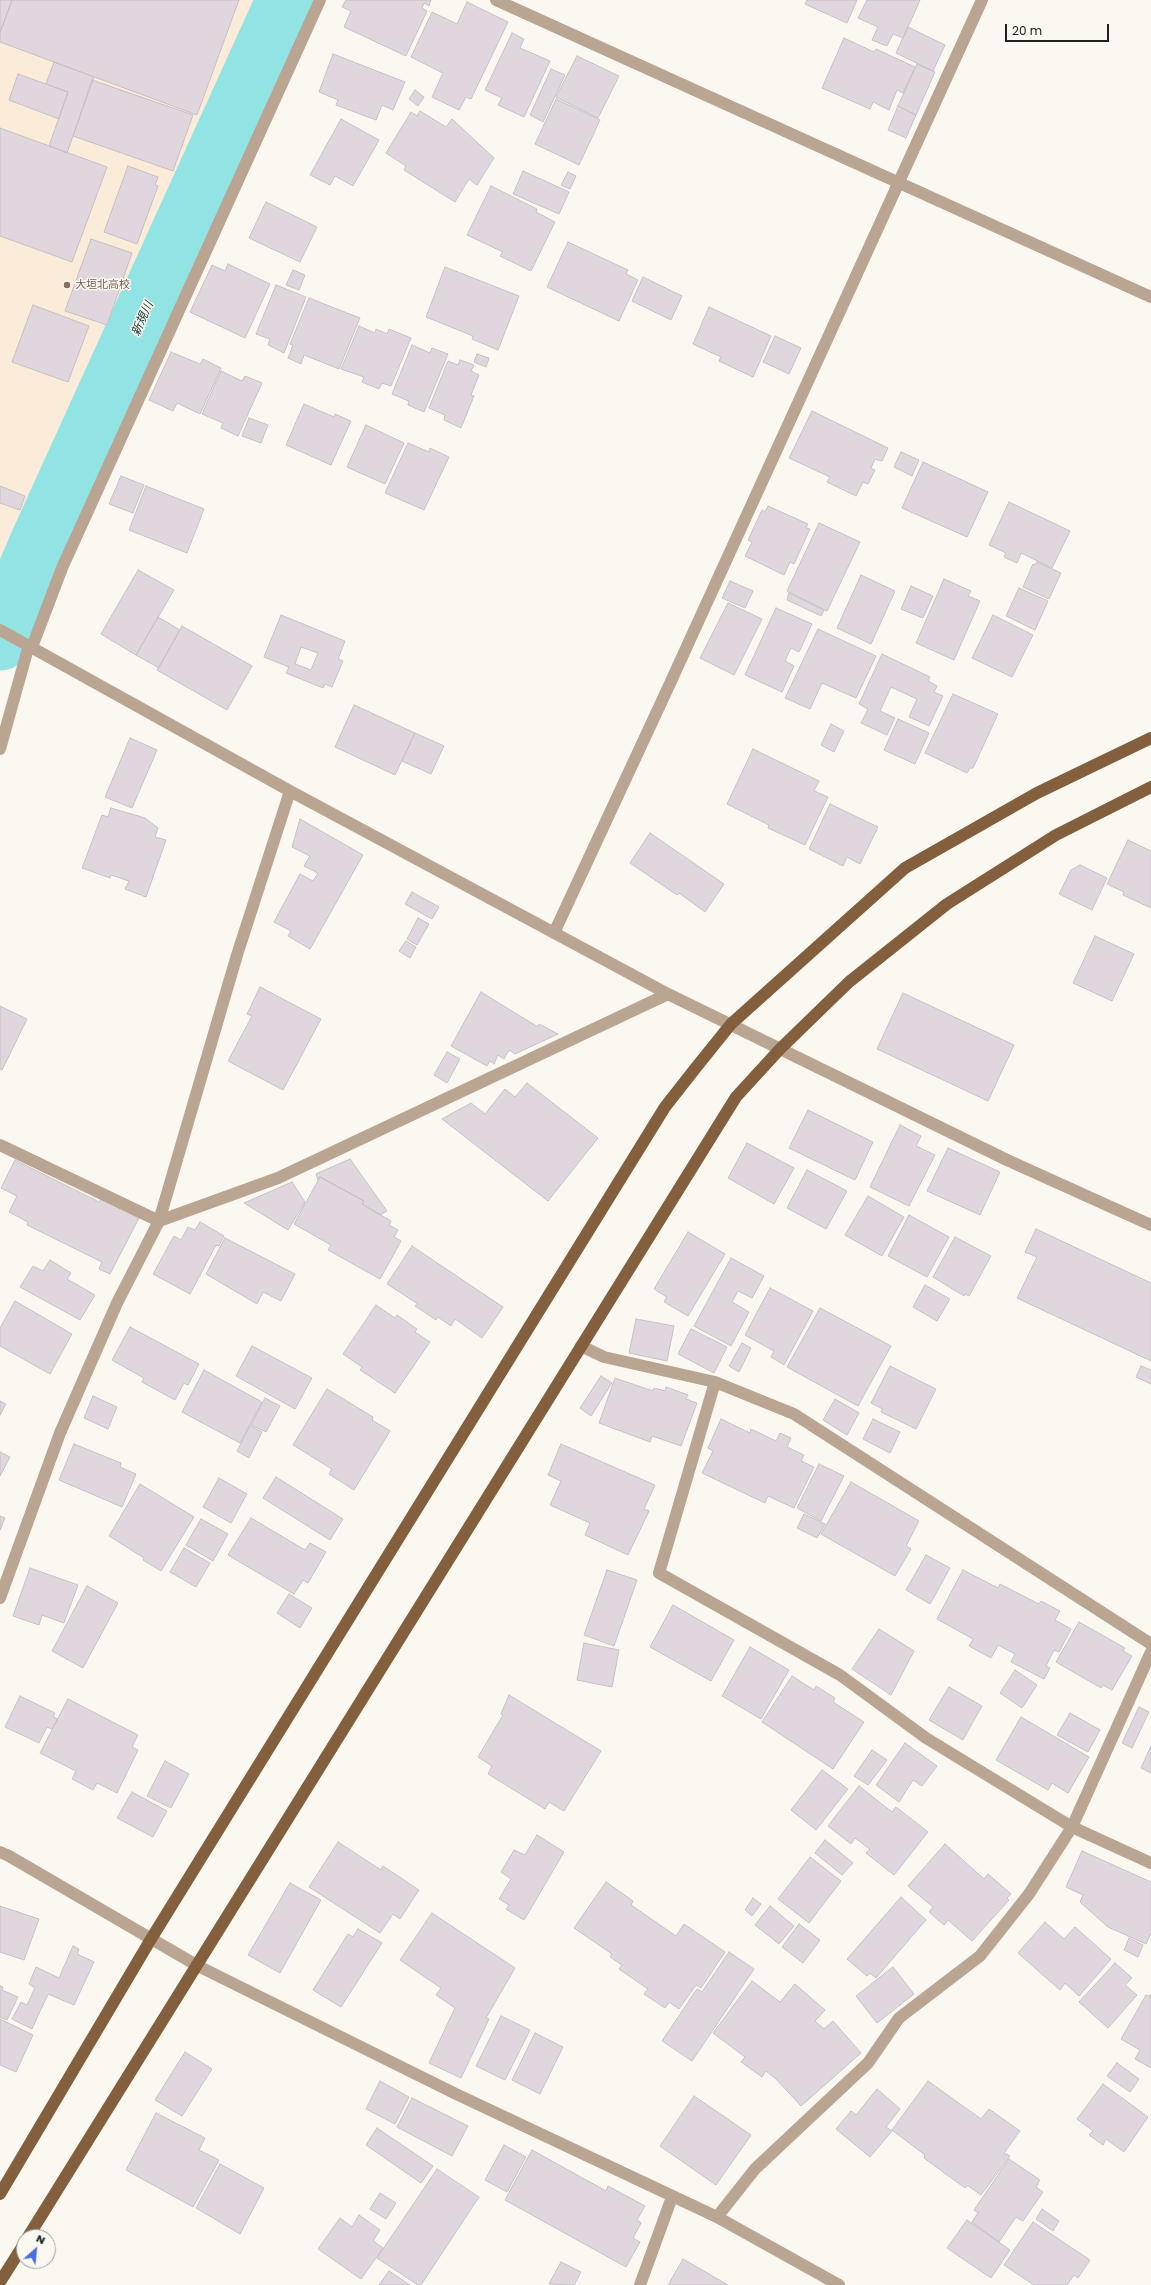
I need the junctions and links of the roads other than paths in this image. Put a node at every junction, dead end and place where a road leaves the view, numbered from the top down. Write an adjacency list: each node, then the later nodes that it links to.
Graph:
1 (320, 0): 7 (street)
2 (496, 0): 4 (street)
3 (982, 0): 4 (street)
4 (898, 182): 5 (street); 12 (street)
5 (1151, 297)
6 (0, 630): 7 (street)
7 (31, 646): 9 (street); 11 (street)
8 (1151, 738): 14 (main road)
9 (0, 749)
10 (1151, 787): 15 (main road)
11 (290, 791): 12 (street); 17 (street)
12 (554, 933): 13 (street)
13 (668, 994): 14 (street); 17 (street)
14 (731, 1024): 15 (street); 27 (main road)
15 (780, 1049): 18 (street); 19 (main road)
16 (0, 1144): 17 (street)
17 (159, 1221): 21 (street)
18 (1151, 1226)
19 (581, 1346): 20 (street); 28 (main road)
20 (715, 1382): 22 (street); 24 (street)
21 (0, 1598)
22 (1151, 1644)
23 (1151, 1652): 24 (street)
24 (1072, 1827): 26 (street); 31 (street)
25 (0, 1852): 27 (street)
26 (1151, 1863)
27 (151, 1939): 28 (street); 29 (main road)
28 (198, 1966): 30 (street); 32 (main road)
29 (0, 2194)
30 (672, 2197): 31 (street); 35 (street)
31 (717, 2217): 36 (street)
32 (33, 2229)
33 (16, 2257): 34 (main road)
34 (0, 2282)
35 (640, 2285)
36 (839, 2285)

